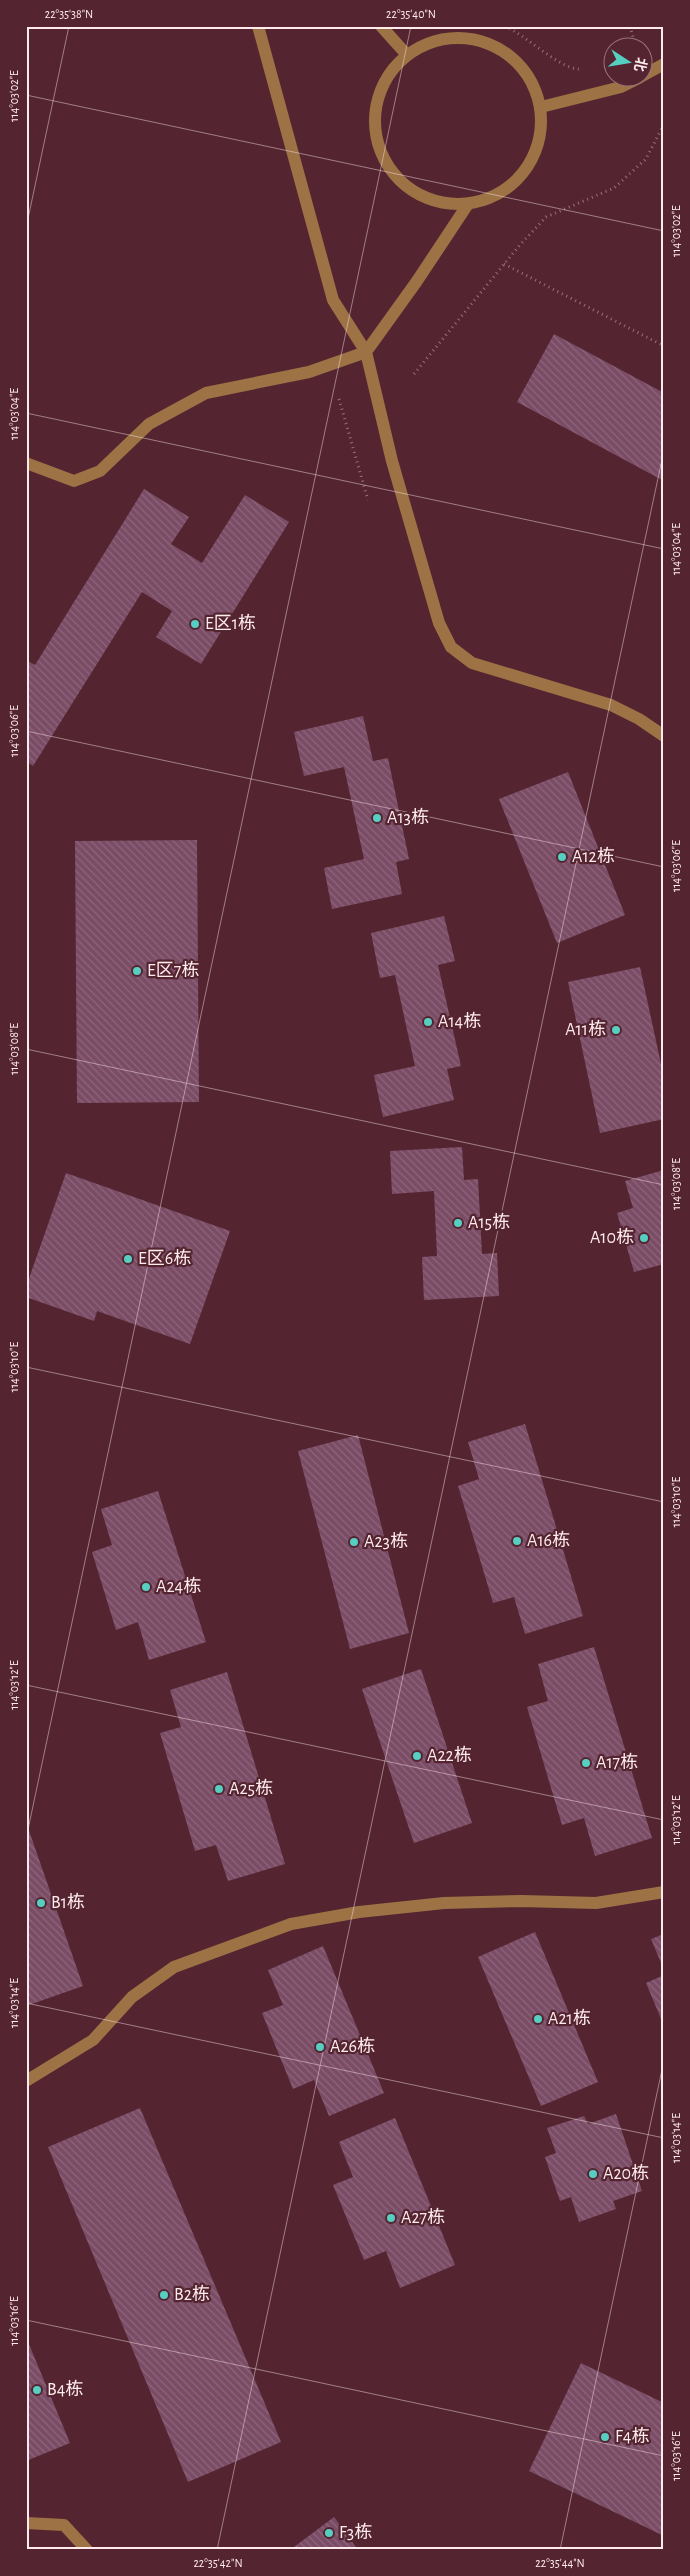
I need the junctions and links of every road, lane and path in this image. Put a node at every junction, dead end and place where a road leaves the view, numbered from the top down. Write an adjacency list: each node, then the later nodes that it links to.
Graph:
1 (258, 26): 14 (street)
2 (381, 26): 4 (street)
3 (505, 26): 6 (path)
4 (407, 55): 9 (street); 11 (street)
5 (664, 64): 7 (street)
6 (583, 70)
7 (652, 71)
8 (617, 88): 9 (street)
9 (541, 107): 11 (street)
10 (664, 124): 12 (path)
11 (468, 204): 14 (street)
12 (504, 264): 13 (path); 15 (path)
13 (664, 346)
14 (366, 352): 17 (street); 19 (street)
15 (414, 374)
16 (339, 399): 18 (path)
17 (26, 462)
18 (368, 500)
19 (664, 736)
20 (664, 1892): 21 (street)
21 (26, 2080)
22 (26, 2523): 23 (street)
23 (87, 2550)

